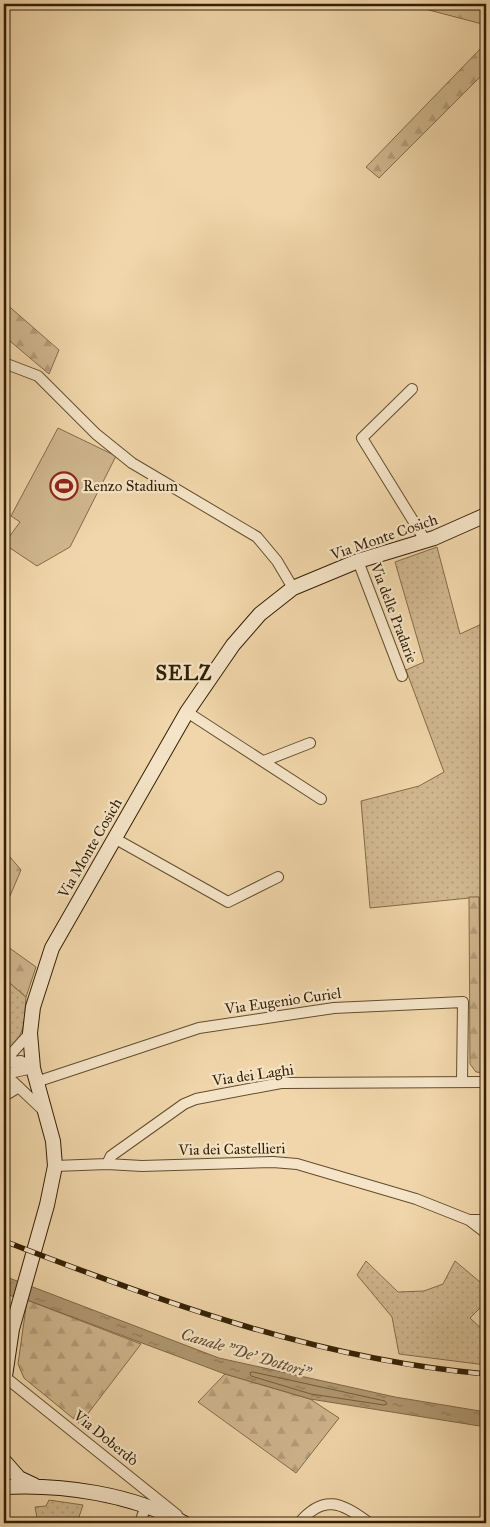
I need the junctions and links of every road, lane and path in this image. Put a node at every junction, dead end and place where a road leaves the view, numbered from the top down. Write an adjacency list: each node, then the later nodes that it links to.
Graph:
1 (4, 363): 6 (street)
2 (412, 390): 4 (street)
3 (486, 515): 4 (street, Via Monte Cosich)
4 (425, 540): 5 (street, Via Monte Cosich)
5 (358, 561): 6 (street, Via Monte Cosich); 7 (street, Via delle Pradarie)
6 (293, 588): 8 (street, Via Monte Cosich)
7 (402, 676)
8 (187, 712): 10 (street); 12 (street, Via Monte Cosich)
9 (310, 742): 10 (street)
10 (264, 761): 11 (street)
11 (321, 799)
12 (114, 838): 13 (street); 14 (street, Via Monte Cosich)
13 (278, 877)
14 (30, 1033): 15 (street); 16 (street, Via Monte Cosich)
15 (4, 1062): 16 (street)
16 (33, 1068): 17 (street); 18 (street, Via Monte Cosich)
17 (4, 1074): 21 (street)
18 (36, 1082): 19 (street, Via Eugenio Curiel); 23 (street, Via Monte Cosich)
19 (462, 1082): 20 (street, Via dei Laghi); 24 (street, Via dei Laghi)
20 (486, 1082)
21 (20, 1087): 22 (street); 23 (street)
22 (4, 1096)
23 (44, 1111): 25 (street, Via Monte Cosich)
24 (107, 1164): 25 (street, Via dei Castellieri); 26 (street, Via dei Castellieri)
25 (55, 1166): 29 (street, Via Monte Cosich)
26 (469, 1220): 27 (street, Via dei Castellieri); 28 (street, Via dei Castellieri)
27 (486, 1220)
28 (486, 1233)
29 (4, 1380): 36 (street, Via Doberdò)
30 (4, 1461): 31 (street)
31 (37, 1486): 32 (street); 33 (street)
32 (4, 1487)
33 (145, 1508): 34 (street); 35 (street)
34 (140, 1523)
35 (184, 1523)
36 (188, 1523)
37 (299, 1523): 38 (street)
38 (369, 1523)

